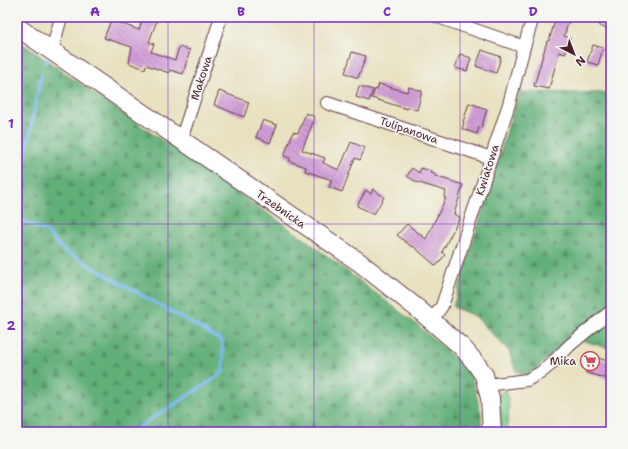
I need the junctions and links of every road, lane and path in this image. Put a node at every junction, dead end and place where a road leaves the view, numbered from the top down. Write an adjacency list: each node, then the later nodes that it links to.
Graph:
1 (60, 17): 7 (street)
2 (221, 17): 9 (street, Makowa)
3 (438, 17): 6 (street)
4 (533, 17): 6 (street, Kwiatowa)
5 (17, 27): 7 (street, Trzebnicka)
6 (524, 47): 10 (street, Kwiatowa)
7 (52, 51): 9 (street, Trzebnicka)
8 (327, 103): 10 (street, Tulipanowa)
9 (181, 140): 12 (street, Trzebnicka)
10 (491, 158): 12 (street, Kwiatowa)
11 (611, 311): 13 (street)
12 (432, 320): 13 (street, Trzebnicka)
13 (487, 386): 14 (street, Trzebnicka)
14 (492, 432)

